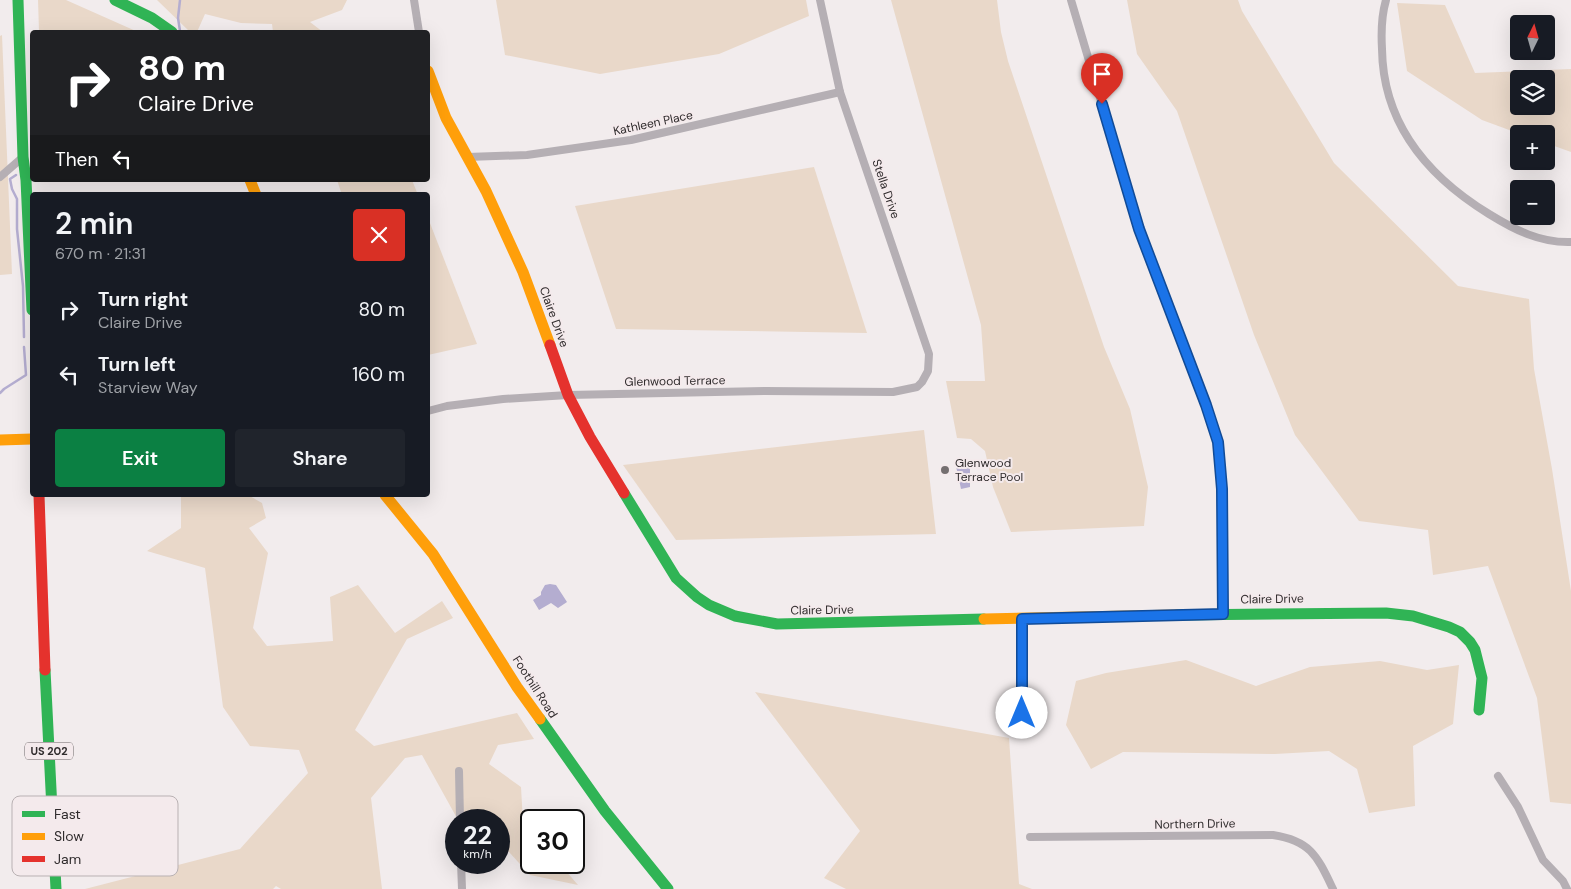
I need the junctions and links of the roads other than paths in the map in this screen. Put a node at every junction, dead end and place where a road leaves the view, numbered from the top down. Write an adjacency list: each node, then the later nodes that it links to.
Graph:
1 (18, 0): 11 (main road)
2 (115, 0): 7 (main road)
3 (414, 0): 8 (street)
4 (820, 0): 10 (street, Stella Drive)
5 (1071, 0): 23 (street)
6 (1386, 0): 14 (street)
7 (169, 30)
8 (419, 30)
9 (430, 76): 12 (main road, Claire Drive)
10 (840, 92): 12 (street, Kathleen Place); 16 (street, Stella Drive)
11 (23, 157): 13 (street); 15 (main road)
12 (467, 157): 17 (main road, Claire Drive)
13 (0, 177)
14 (1571, 242)
15 (30, 267)
16 (922, 382): 17 (street, Glenwood Terrace)
17 (568, 395): 18 (street, Glenwood Terrace); 24 (main road, Claire Drive)
18 (430, 410)
19 (30, 439): 20 (main road)
20 (0, 440)
21 (39, 497): 29 (main road, US 202)
22 (387, 497): 36 (main road, Foothill Road)
23 (1223, 614): 24 (main road, Claire Drive); 25 (main road, Claire Drive)
24 (1022, 619): 26 (street)
25 (1479, 710)
26 (1022, 713)
27 (459, 770): 30 (street)
28 (1498, 776): 38 (street)
29 (51, 796)
30 (460, 809)
31 (1030, 837): 37 (street, Northern Drive)
32 (461, 874): 35 (street)
33 (55, 876): 34 (main road, US 202)
34 (56, 889)
35 (462, 889)
36 (668, 889)
37 (1333, 889)
38 (1567, 889)

